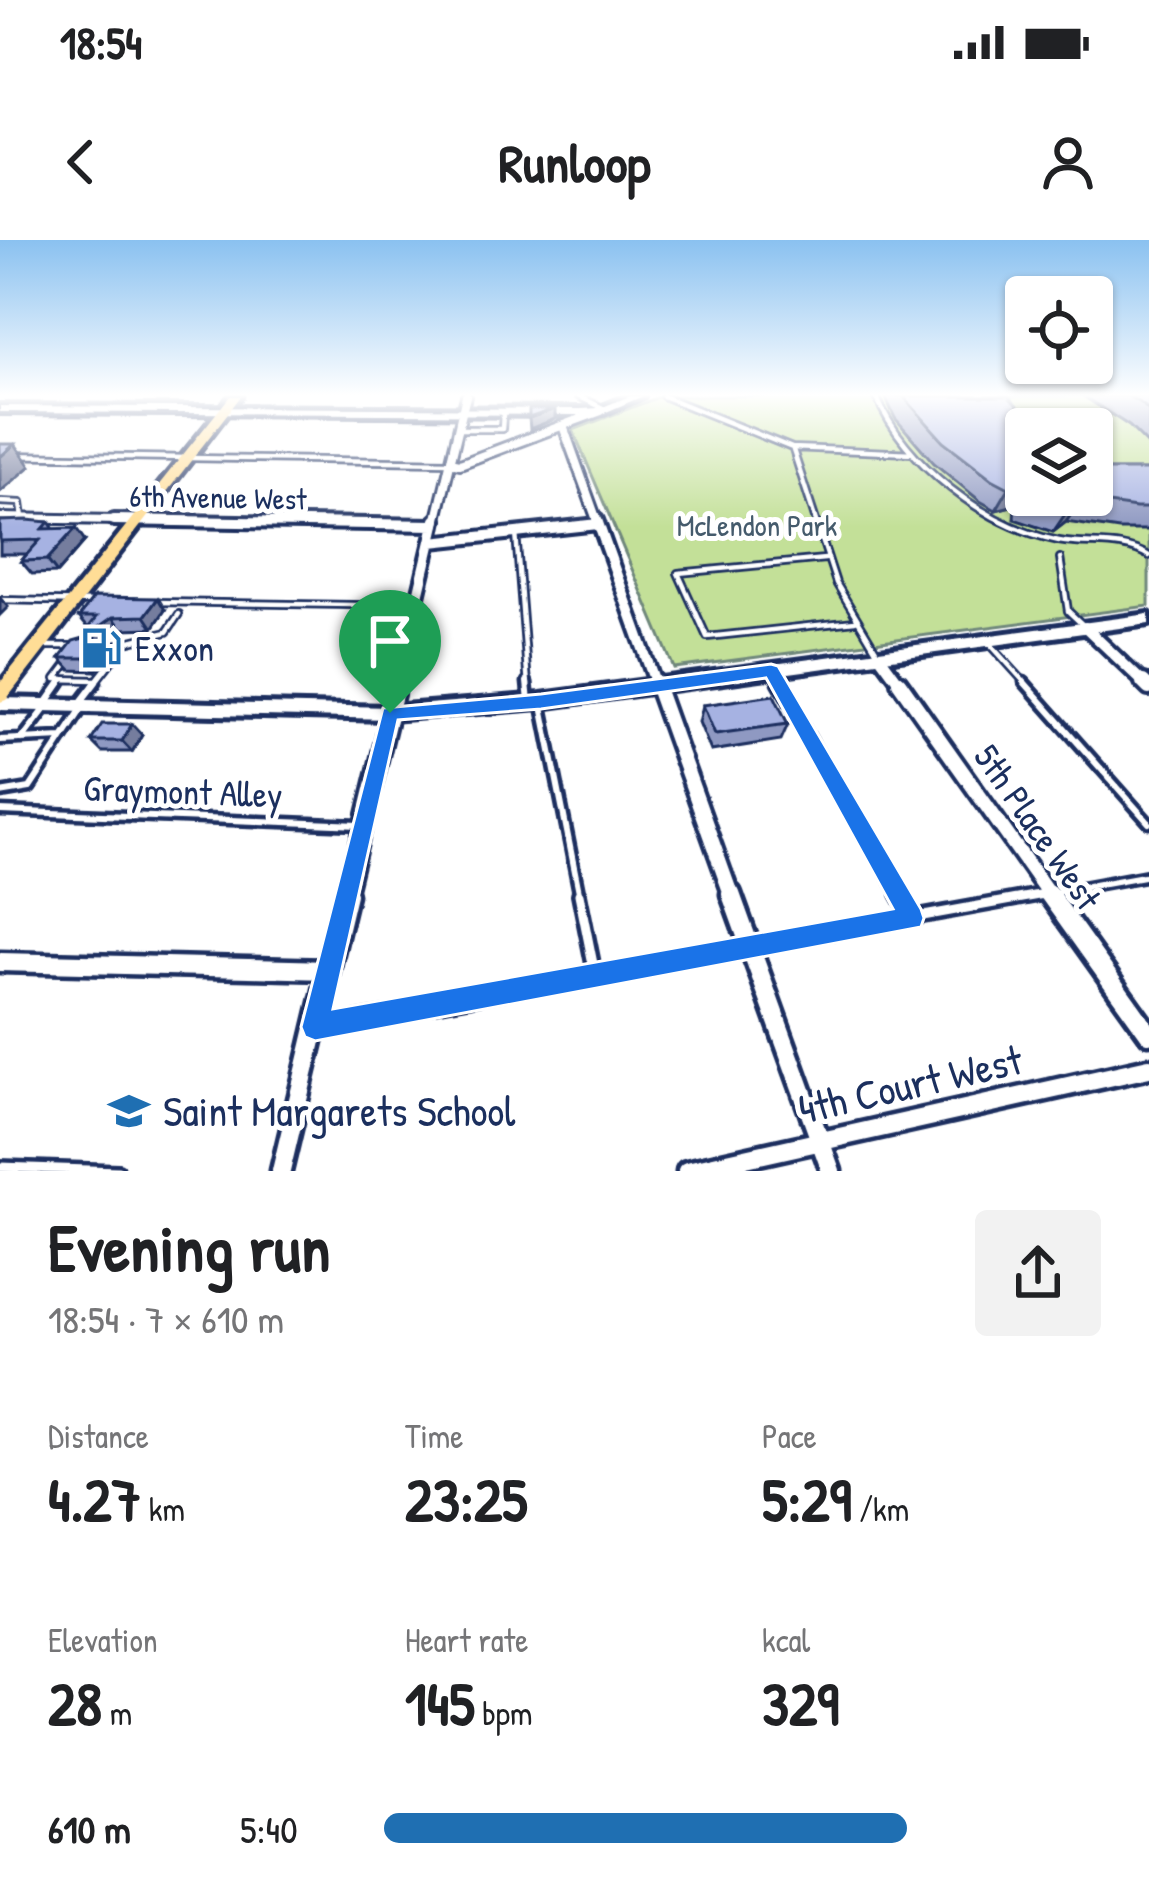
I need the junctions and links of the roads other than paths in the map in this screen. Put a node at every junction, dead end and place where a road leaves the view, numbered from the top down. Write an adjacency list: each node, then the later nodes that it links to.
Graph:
1 (202, 439): 10 (main road)
2 (456, 439): 11 (street)
3 (527, 439): 11 (street)
4 (568, 439): 16 (street)
5 (771, 439): 7 (lane)
6 (900, 439): 8 (lane)
7 (792, 448): 8 (lane); 22 (lane)
8 (916, 453): 20 (lane)
9 (0, 455): 10 (lane)
10 (187, 458): 11 (lane); 15 (main road)
11 (450, 462): 17 (street)
12 (0, 502): 14 (lane)
13 (0, 518): 14 (street, 6th Avenue West)
14 (23, 518): 15 (street, 6th Avenue West)
15 (138, 520): 17 (street, 6th Avenue West); 24 (main road)
16 (598, 524): 18 (street); 44 (street)
17 (435, 525): 19 (street)
18 (516, 533): 19 (street); 47 (lane)
19 (431, 542): 27 (street)
20 (1149, 556)
21 (1060, 558): 31 (lane)
22 (826, 559): 30 (lane); 30 (lane)
23 (0, 600): 24 (lane)
24 (74, 601): 25 (lane); 33 (main road)
25 (97, 602)
26 (142, 602): 27 (lane)
27 (416, 605): 51 (street)
28 (179, 614): 37 (lane)
29 (1149, 619): 31 (main road)
30 (855, 621): 38 (lane)
31 (1085, 627): 32 (main road); 45 (street)
32 (987, 640): 38 (main road); 57 (lane)
33 (38, 646): 34 (lane); 46 (main road)
34 (80, 646): 35 (lane); 41 (lane)
35 (94, 646)
36 (110, 646): 37 (lane)
37 (123, 646): 43 (lane)
38 (879, 655): 40 (main road); 60 (street, 5th Place West)
39 (83, 670): 42 (lane)
40 (771, 670): 44 (main road); 61 (lane)
41 (64, 680): 42 (lane); 49 (lane)
42 (76, 680): 43 (lane)
43 (96, 680): 50 (lane)
44 (657, 686): 47 (main road); 62 (street)
45 (1149, 688)
46 (0, 695)
47 (535, 702): 51 (main road); 65 (lane)
48 (0, 704): 49 (main road)
49 (46, 705): 50 (main road); 54 (lane)
50 (81, 706): 51 (main road); 52 (lane)
51 (390, 713): 58 (street)
52 (64, 737): 54 (lane); 55 (lane)
53 (0, 740): 54 (lane)
54 (22, 740)
55 (0, 793)
56 (0, 811): 58 (lane, Graymont Alley)
57 (1149, 823)
58 (363, 825): 64 (street)
59 (1149, 875): 60 (lane)
60 (1049, 893): 61 (lane); 67 (street, 5th Place West)
61 (912, 918): 62 (lane)
62 (751, 948): 65 (lane); 69 (street)
63 (0, 962): 64 (street)
64 (328, 970): 66 (street)
65 (595, 976): 66 (lane)
66 (315, 1027): 72 (street)
67 (1149, 1034)
68 (1149, 1068): 69 (street, 4th Court West)
69 (820, 1141): 73 (street, 4th Court West); 74 (street)
70 (0, 1167): 71 (lane)
71 (118, 1171)
72 (281, 1171)
73 (687, 1171)
74 (831, 1171)

